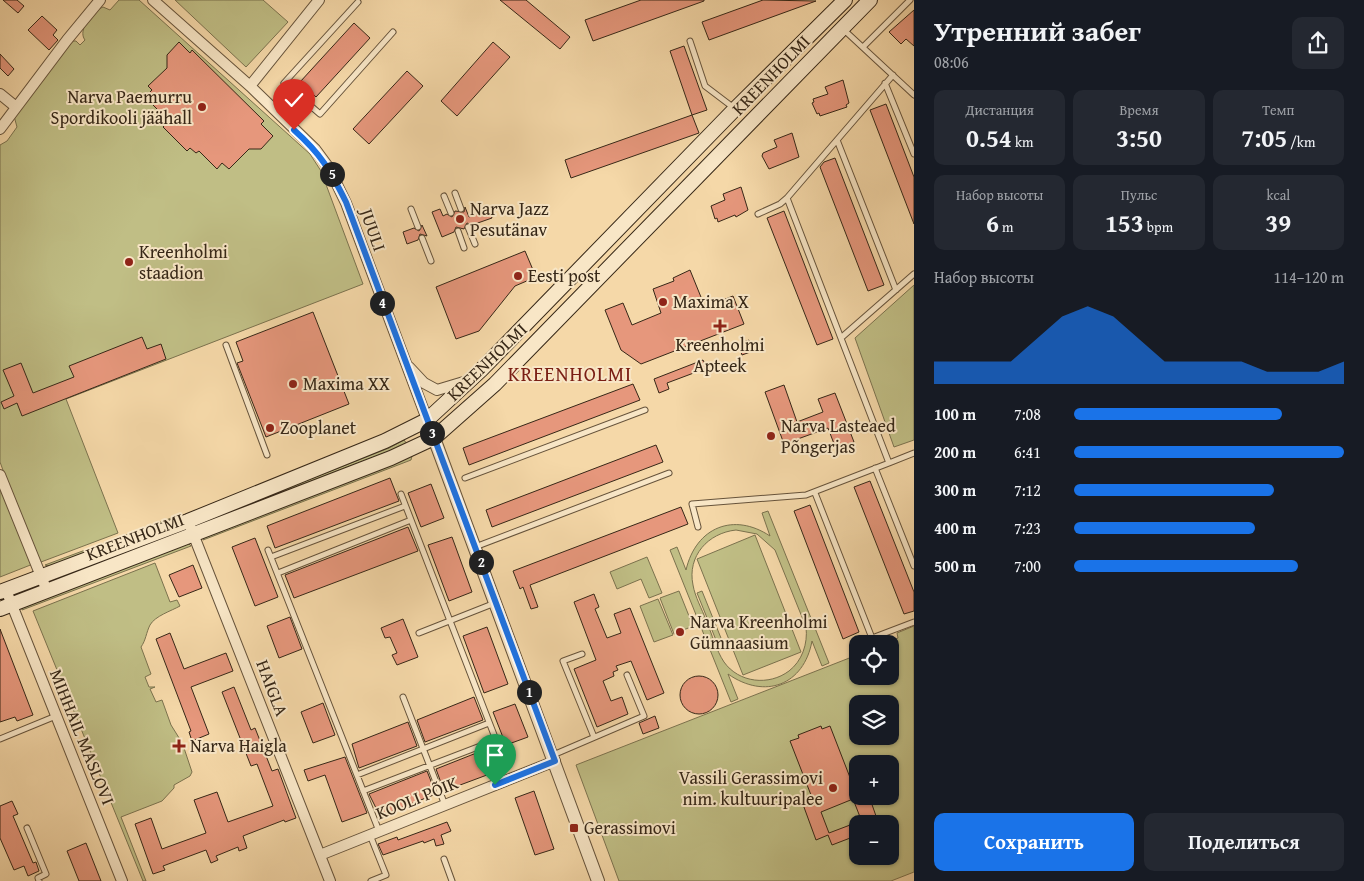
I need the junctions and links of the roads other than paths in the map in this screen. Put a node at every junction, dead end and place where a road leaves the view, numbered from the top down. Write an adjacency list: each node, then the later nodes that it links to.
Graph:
1 (100, 0): 17 (street)
2 (153, 0): 14 (street, JUULI)
3 (319, 0): 14 (street)
4 (846, 0): 18 (main road, KREENHOLMI)
5 (870, 0): 8 (main road, KREENHOLMI)
6 (910, 0): 11 (lane)
7 (358, 2): 9 (lane)
8 (842, 28): 11 (lane); 19 (main road, KREENHOLMI)
9 (393, 32)
10 (690, 41): 18 (lane)
11 (863, 47): 12 (lane)
12 (893, 75): 13 (lane); 16 (lane)
13 (885, 83): 21 (lane); 22 (lane)
14 (250, 86): 43 (street, JUULI)
15 (0, 94): 17 (street)
16 (914, 95)
17 (16, 107): 20 (street)
18 (735, 108): 19 (main road); 37 (main road, KREENHOLMI)
19 (750, 123): 39 (main road, KREENHOLMI)
20 (0, 129)
21 (837, 140): 25 (lane); 40 (lane)
22 (914, 154)
23 (454, 193): 26 (lane)
24 (444, 196): 28 (lane)
25 (787, 198): 29 (lane); 41 (lane)
26 (461, 208)
27 (411, 209): 30 (lane)
28 (451, 213)
29 (758, 214)
30 (418, 227)
31 (468, 227): 34 (lane)
32 (458, 231): 35 (lane)
33 (422, 238): 36 (lane)
34 (475, 244)
35 (464, 248)
36 (431, 261)
37 (579, 269): 39 (main road); 44 (main road, KREENHOLMI)
38 (914, 274): 40 (lane)
39 (594, 283): 47 (main road, KREENHOLMI)
40 (896, 290): 41 (lane)
41 (842, 337): 50 (lane)
42 (226, 345): 49 (lane)
43 (405, 363): 44 (street); 46 (street, JUULI)
44 (470, 380): 46 (main road, KREENHOLMI)
45 (645, 410): 54 (lane)
46 (427, 420): 47 (street, JUULI); 59 (main road, KREENHOLMI)
47 (434, 438): 61 (main road, KREENHOLMI); 62 (street)
48 (914, 454): 50 (lane)
49 (267, 455)
50 (889, 463): 51 (lane)
51 (875, 468): 55 (lane); 65 (lane)
52 (669, 473): 62 (lane)
53 (0, 475): 67 (street)
54 (465, 478)
55 (815, 492): 60 (lane); 73 (lane)
56 (401, 494): 57 (lane)
57 (405, 506): 58 (lane); 64 (lane)
58 (411, 520): 66 (lane); 72 (lane)
59 (188, 521): 61 (street, HAIGLA); 67 (main road, KREENHOLMI)
60 (698, 527)
61 (194, 535): 69 (main road, KREENHOLMI); 90 (street, HAIGLA)
62 (475, 547): 70 (street)
63 (268, 550): 64 (lane)
64 (271, 557): 66 (lane)
65 (914, 566)
66 (278, 573): 85 (lane)
67 (42, 576): 68 (main road, KREENHOLMI); 69 (street)
68 (3, 591): 71 (street, MIHHAIL MASLOVI)
69 (47, 591): 71 (main road, KREENHOLMI)
70 (496, 603): 72 (lane); 83 (street)
71 (6, 607): 78 (street, MIHHAIL MASLOVI)
72 (450, 621): 74 (lane); 79 (lane)
73 (914, 622)
74 (419, 633)
75 (582, 654): 80 (lane)
76 (627, 674): 80 (lane)
77 (403, 698): 82 (lane)
78 (56, 716): 81 (lane); 93 (street, MIHHAIL MASLOVI)
79 (489, 723): 82 (lane); 84 (lane)
80 (594, 737): 83 (lane)
81 (0, 740)
82 (423, 749): 84 (lane); 85 (lane)
83 (554, 758): 87 (street, KOOLI PÕIK); 97 (street)
84 (429, 766): 86 (lane); 87 (lane)
85 (357, 775): 86 (lane)
86 (363, 791): 89 (lane)
87 (445, 805): 89 (street, KOOLI PÕIK)
88 (27, 828): 92 (lane)
89 (374, 833): 90 (street, KOOLI PÕIK); 95 (lane)
90 (320, 855): 94 (street, HAIGLA)
91 (444, 859): 96 (lane)
92 (39, 881)
93 (122, 881)
94 (330, 881)
95 (371, 881)
96 (452, 881)
97 (598, 881)

